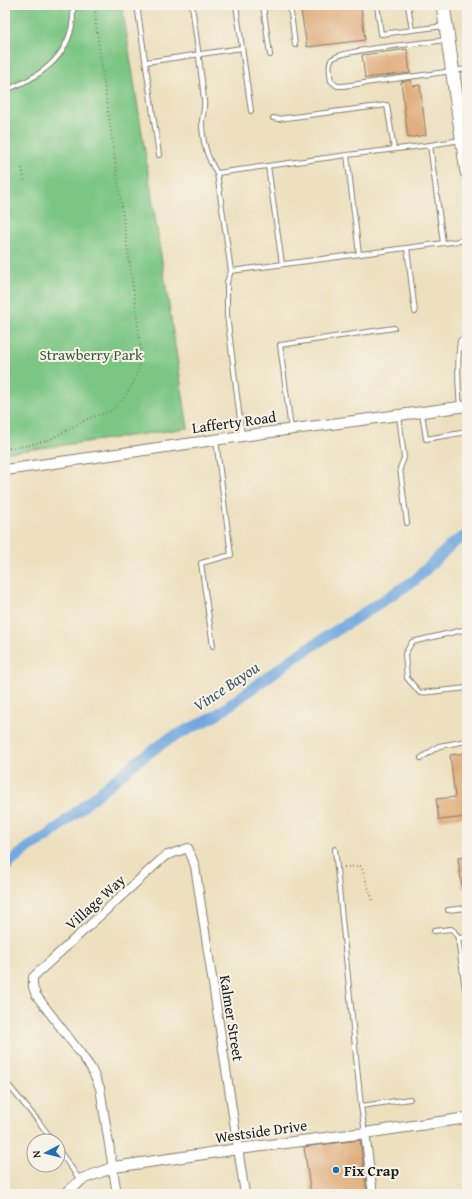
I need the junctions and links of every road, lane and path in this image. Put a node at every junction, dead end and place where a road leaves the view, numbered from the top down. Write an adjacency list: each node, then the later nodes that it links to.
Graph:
1 (73, 5): 21 (lane)
2 (95, 5): 50 (path)
3 (137, 5): 18 (lane)
4 (192, 5): 16 (lane)
5 (236, 5): 15 (lane)
6 (263, 5): 17 (lane)
7 (290, 5): 14 (lane)
8 (376, 5): 12 (lane)
9 (408, 5): 12 (lane)
10 (443, 5): 11 (main road)
11 (446, 25): 12 (lane); 13 (main road)
12 (412, 30)
13 (448, 40): 20 (main road); 20 (lane)
14 (295, 45)
15 (242, 48): 16 (lane); 22 (lane)
16 (198, 55): 18 (lane); 32 (lane)
17 (270, 55)
18 (146, 62): 27 (lane)
19 (467, 69): 20 (lane)
20 (452, 71): 24 (main road)
21 (5, 90)
22 (251, 111)
23 (273, 118): 26 (lane)
24 (464, 138): 25 (lane); 31 (main road)
25 (430, 145): 26 (lane); 35 (lane)
26 (394, 149): 28 (lane)
27 (159, 155)
28 (347, 155): 29 (lane); 37 (lane)
29 (268, 166): 32 (lane); 38 (lane)
30 (22, 168): 33 (path)
31 (467, 171)
32 (217, 173): 39 (lane)
33 (25, 184)
34 (467, 240): 35 (lane)
35 (443, 243): 36 (lane)
36 (407, 248): 37 (lane); 40 (lane)
37 (359, 254): 38 (lane)
38 (282, 264): 39 (lane)
39 (231, 271): 48 (lane)
40 (415, 312)
41 (394, 328): 46 (lane)
42 (467, 336): 43 (lane)
43 (465, 407): 44 (street, Lafferty Road)
44 (422, 412): 45 (street, Lafferty Road); 47 (lane)
45 (399, 415): 46 (street, Lafferty Road); 52 (lane)
46 (291, 429): 48 (street, Lafferty Road)
47 (467, 432)
48 (242, 436): 49 (street, Lafferty Road)
49 (216, 439): 51 (street, Lafferty Road); 54 (lane)
50 (5, 449)
51 (5, 470)
52 (408, 522)
53 (467, 629): 55 (lane)
54 (212, 646)
55 (467, 688)
56 (467, 741): 57 (lane)
57 (421, 758)
58 (188, 848): 74 (street, Kalmer Street); 76 (street, Village Way)
59 (335, 849): 60 (lane)
60 (336, 868): 61 (path); 70 (lane)
61 (373, 901)
62 (467, 908): 63 (lane)
63 (448, 910)
64 (434, 931): 66 (lane)
65 (467, 937): 66 (lane)
66 (458, 938): 67 (lane)
67 (465, 990)
68 (5, 1081): 72 (lane)
69 (410, 1099): 70 (lane)
70 (361, 1106): 73 (lane)
71 (467, 1118): 73 (street, Westside Drive)
72 (47, 1133)
73 (365, 1133): 74 (street, Westside Drive); 81 (street)
74 (238, 1148): 76 (street, Westside Drive); 80 (street, Kalmer Street)
75 (66, 1159): 77 (lane)
76 (114, 1168): 77 (street, Westside Drive); 79 (street)
77 (81, 1180): 78 (street, Westside Drive)
78 (66, 1194)
79 (117, 1194)
80 (245, 1194)
81 (373, 1194)

